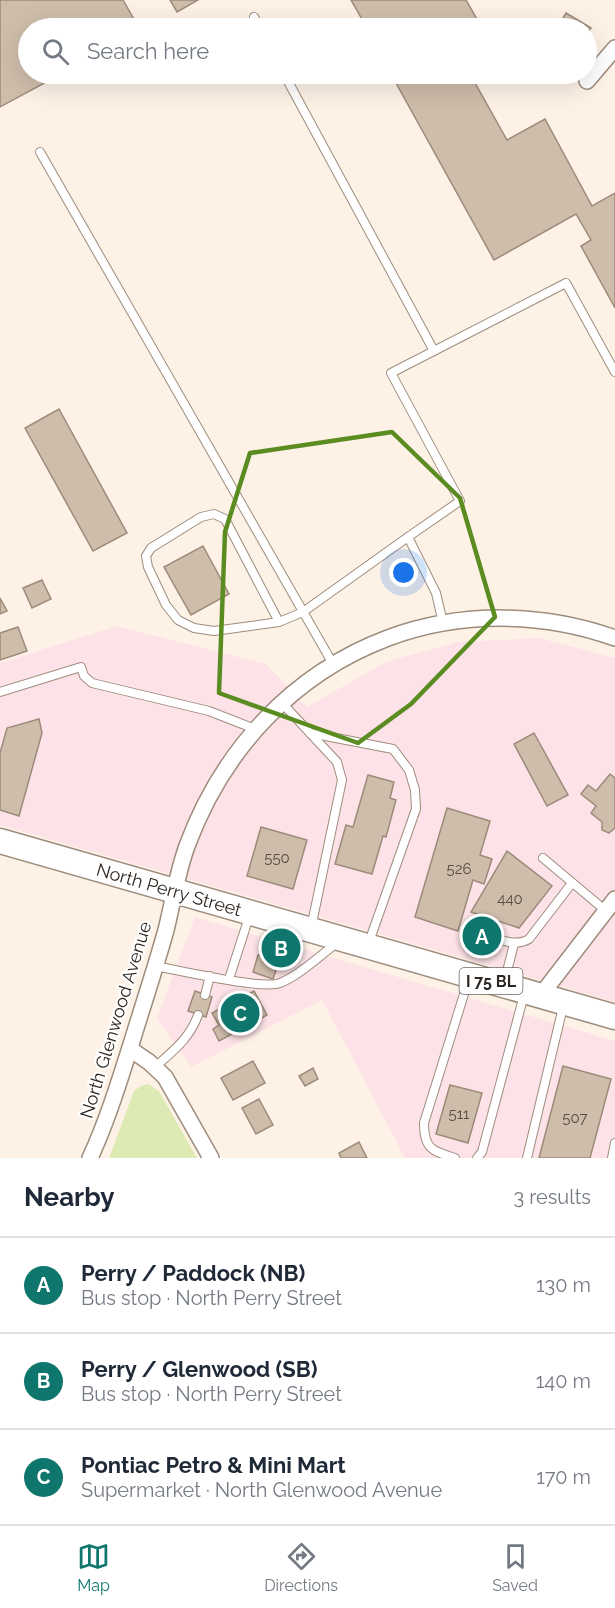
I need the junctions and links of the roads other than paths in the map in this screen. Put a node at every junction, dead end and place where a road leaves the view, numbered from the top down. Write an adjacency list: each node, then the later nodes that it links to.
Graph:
1 (615, 48): 2 (street)
2 (597, 69)
3 (289, 84): 5 (lane)
4 (39, 152): 8 (lane)
5 (434, 351): 6 (lane); 7 (lane)
6 (615, 372)
7 (408, 537): 8 (lane); 10 (lane)
8 (303, 612): 9 (lane); 12 (lane)
9 (279, 622): 9 (lane)
10 (442, 623): 11 (street, North Glenwood Avenue); 12 (street, North Glenwood Avenue)
11 (615, 638)
12 (333, 664): 14 (street, North Glenwood Avenue)
13 (0, 692): 15 (lane)
14 (282, 703): 15 (street, North Glenwood Avenue); 16 (lane)
15 (255, 729): 20 (street, North Glenwood Avenue)
16 (310, 733): 24 (lane); 27 (lane)
17 (0, 841): 20 (main road, North Perry Street / I 75 BL)
18 (543, 858): 19 (lane)
19 (572, 883): 21 (lane); 26 (lane)
20 (175, 891): 22 (main road, North Perry Street / I 75 BL); 28 (street, North Glenwood Avenue)
21 (610, 905): 32 (street)
22 (251, 913): 24 (main road, North Perry Street / I 75 BL); 31 (lane)
23 (469, 927): 26 (lane)
24 (311, 930): 25 (main road, North Perry Street / I 75 BL)
25 (342, 939): 27 (main road, North Perry Street / I 75 BL); 31 (lane)
26 (514, 944): 32 (lane)
27 (367, 946): 29 (main road, North Perry Street / I 75 BL)
28 (155, 966): 30 (lane); 37 (street, North Glenwood Avenue)
29 (470, 975): 32 (main road, North Perry Street / I 75 BL); 42 (lane)
30 (210, 976): 31 (lane); 33 (lane)
31 (229, 979)
32 (523, 990): 34 (main road, North Perry Street / I 75 BL); 43 (lane)
33 (204, 994)
34 (564, 1002): 36 (main road, North Perry Street / I 75 BL); 44 (lane)
35 (198, 1015): 38 (lane)
36 (615, 1017)
37 (130, 1049): 38 (street); 40 (street, North Glenwood Avenue)
38 (155, 1067): 41 (street)
39 (615, 1143): 45 (lane)
40 (90, 1158)
41 (211, 1158)
42 (455, 1158)
43 (477, 1158)
44 (527, 1158)
45 (612, 1158)

